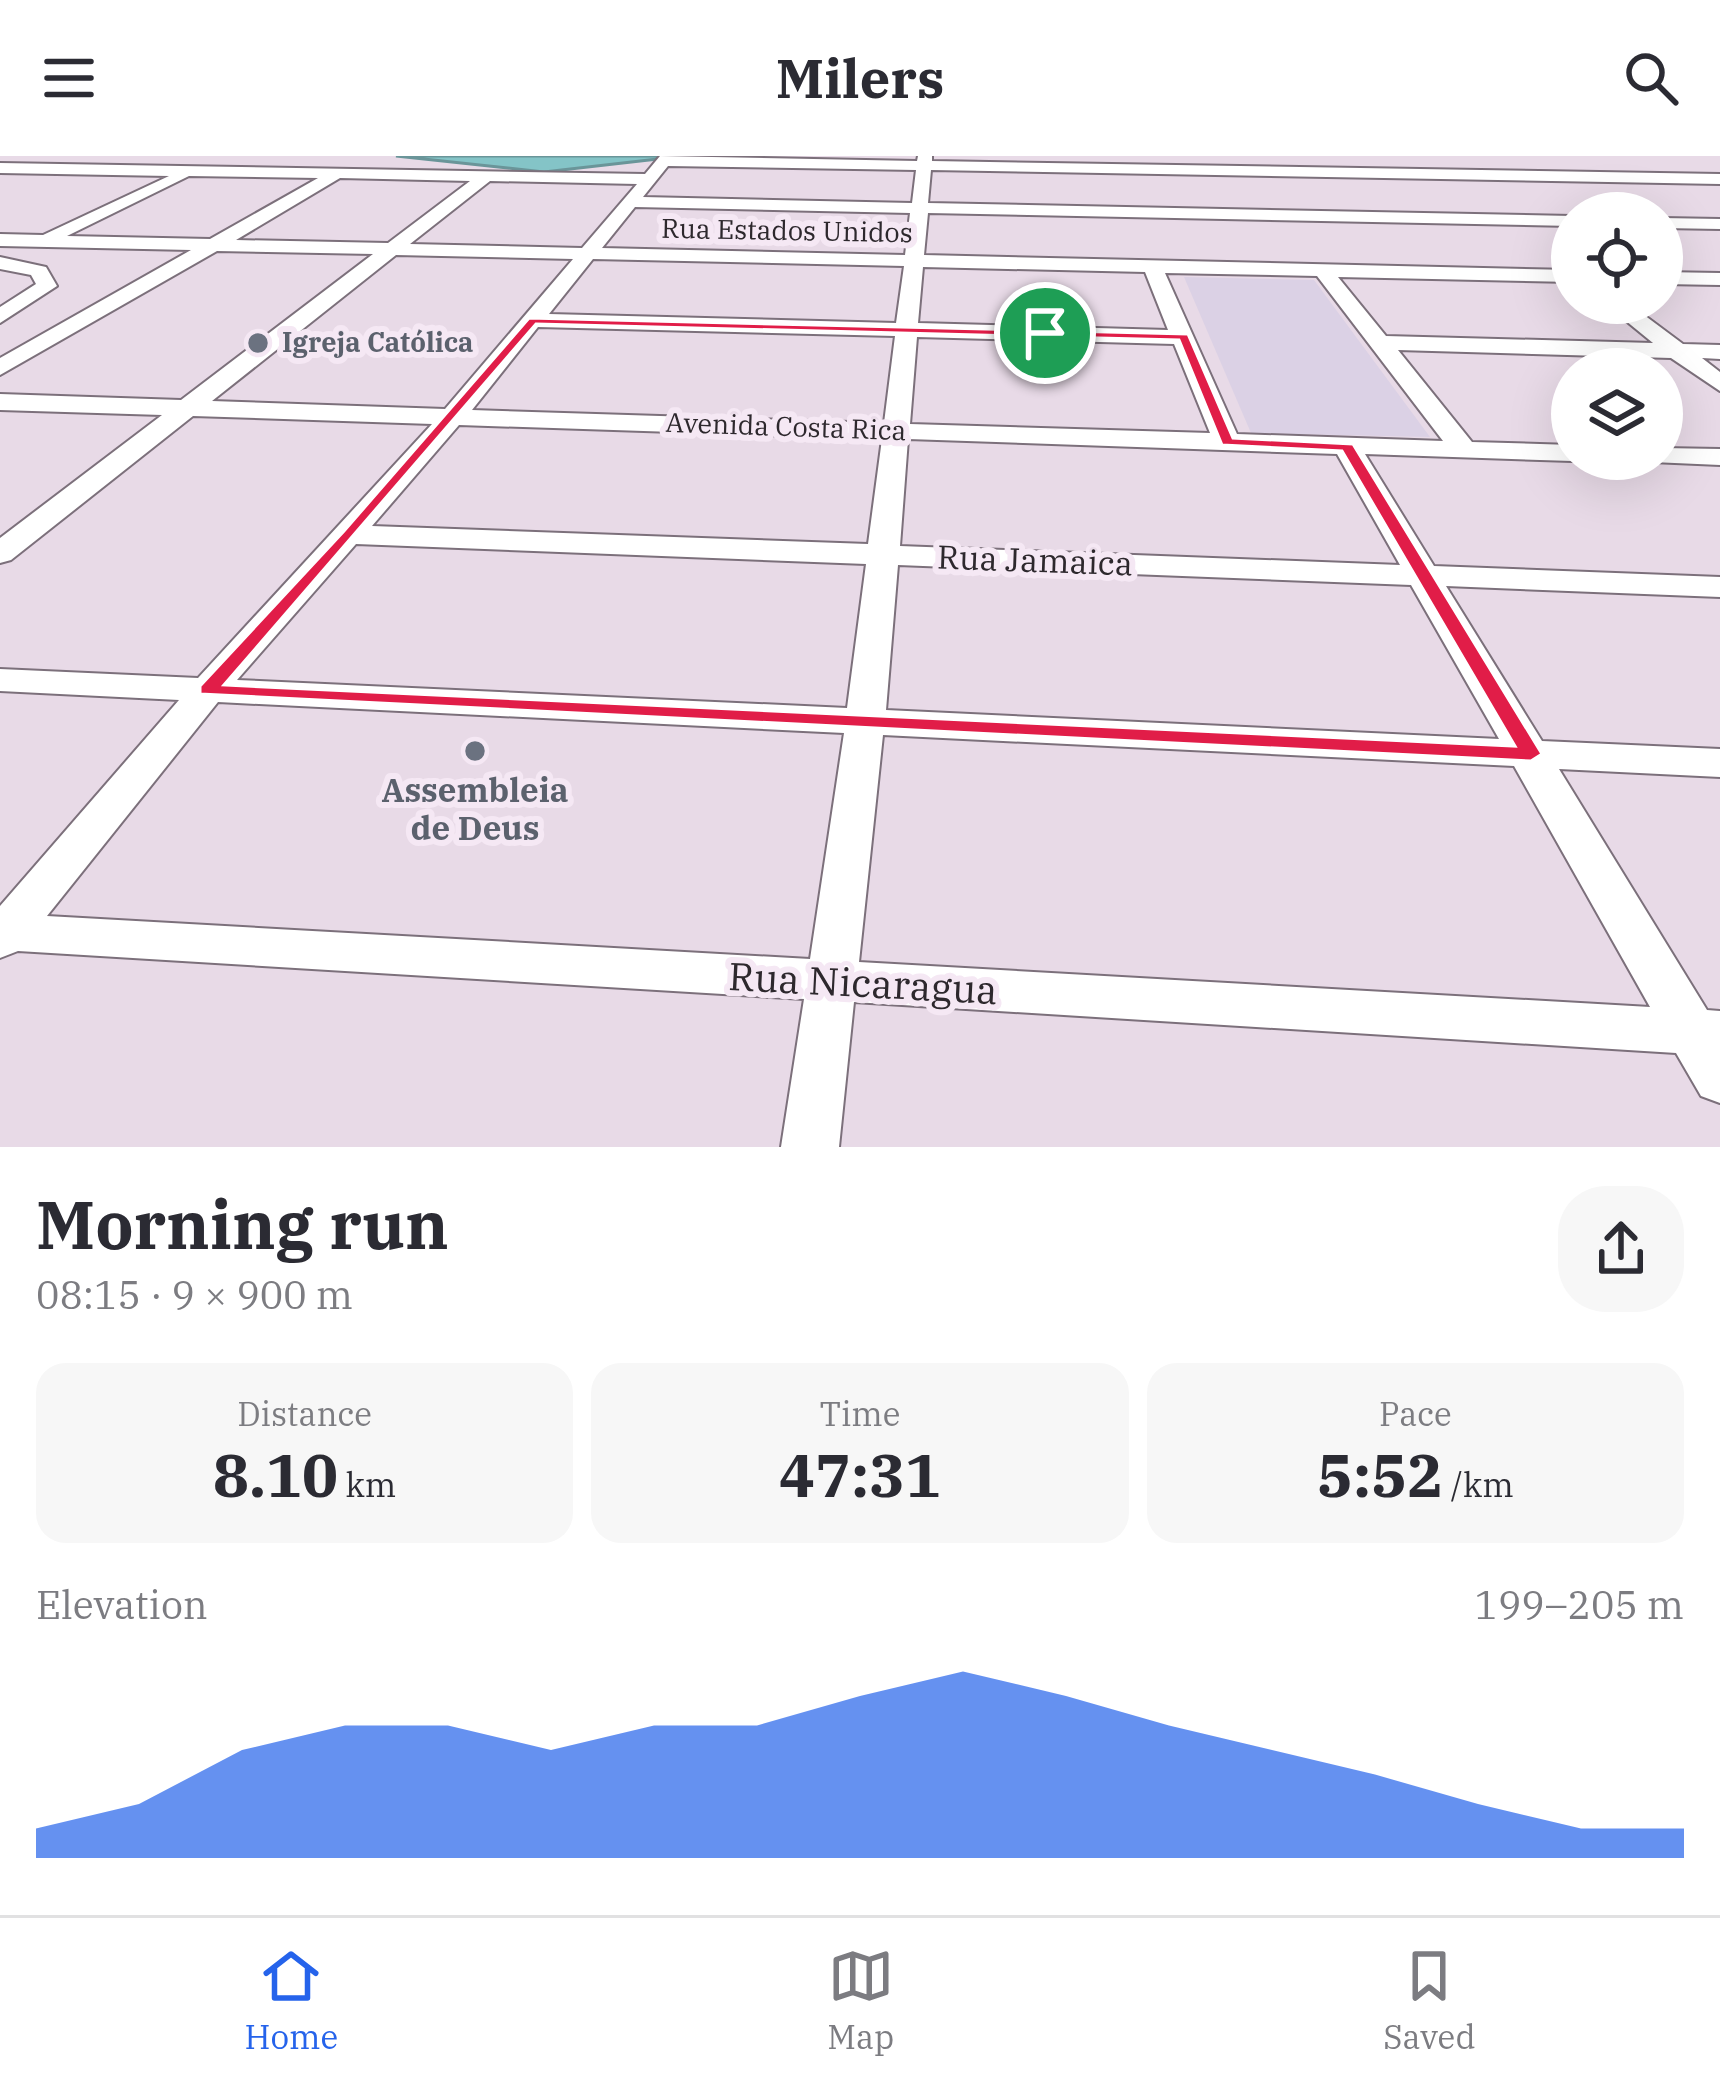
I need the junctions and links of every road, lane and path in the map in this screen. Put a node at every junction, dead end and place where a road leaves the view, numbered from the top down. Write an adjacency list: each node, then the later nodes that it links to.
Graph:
1 (72, 156): 9 (street)
2 (222, 156): 10 (street)
3 (367, 156): 11 (street)
4 (512, 156): 15 (street)
5 (1425, 156): 13 (street)
6 (1684, 156): 14 (street)
7 (924, 161): 12 (street); 17 (street); 18 (street)
8 (0, 168): 9 (street)
9 (39, 169): 10 (street); 16 (street)
10 (188, 172): 11 (street); 25 (street)
11 (334, 175): 15 (street); 27 (street)
12 (652, 175): 15 (street); 18 (street); 29 (street)
13 (1451, 175): 14 (street); 17 (street); 19 (street)
14 (1720, 176)
15 (483, 178): 28 (street)
16 (0, 184)
17 (1196, 185): 18 (street); 19 (street); 23 (street)
18 (921, 208): 30 (street)
19 (1507, 220): 20 (street); 26 (street)
20 (1551, 221)
21 (1683, 223): 22 (street)
22 (1720, 224)
23 (1221, 232)
24 (0, 240): 25 (street, Rua Estados Unidos)
25 (42, 241): 27 (street, Rua Estados Unidos); 31 (street)
26 (1540, 245)
27 (213, 246): 28 (street, Rua Estados Unidos); 38 (street)
28 (391, 250): 29 (street, Rua Estados Unidos); 53 (street)
29 (587, 254): 30 (street, Rua Estados Unidos); 40 (street)
30 (916, 261): 32 (street, Rua Estados Unidos); 42 (street)
31 (0, 263): 37 (street)
32 (1153, 268): 33 (street, Rua Estados Unidos); 43 (street)
33 (1324, 272): 34 (street, Rua Estados Unidos); 44 (street)
34 (1551, 273)
35 (1683, 278): 36 (street)
36 (1720, 279)
37 (23, 306): 38 (street); 39 (street)
38 (105, 308): 50 (street)
39 (0, 316)
40 (533, 320): 42 (street); 54 (street)
41 (1643, 324): 46 (street)
42 (907, 329): 43 (street); 55 (street)
43 (1184, 337): 56 (street)
44 (1380, 344): 45 (street); 58 (street)
45 (1551, 348)
46 (1674, 348)
47 (1683, 351): 48 (street)
48 (1720, 352)
49 (1683, 355): 51 (street)
50 (0, 368)
51 (1720, 384)
52 (0, 402): 53 (street, Avenida Costa Rica)
53 (187, 408): 54 (street, Avenida Costa Rica); 63 (street)
54 (453, 416): 55 (street, Avenida Costa Rica); 62 (street)
55 (897, 430): 56 (street, Avenida Costa Rica); 64 (street)
56 (1227, 442): 57 (street, Avenida Costa Rica)
57 (1347, 447): 58 (street, Avenida Costa Rica); 65 (street)
58 (1464, 450): 59 (street, Avenida Costa Rica)
59 (1551, 452)
60 (1683, 457): 61 (street)
61 (1720, 458)
62 (350, 534): 64 (street, Rua Jamaica); 68 (street)
63 (0, 553)
64 (882, 554): 65 (street, Rua Jamaica); 69 (street)
65 (1427, 577): 66 (street, Rua Jamaica); 70 (street)
66 (1720, 587)
67 (0, 680): 68 (street)
68 (208, 690): 69 (street); 72 (street)
69 (865, 723): 70 (street); 73 (street)
70 (1531, 754): 71 (street); 74 (street)
71 (1720, 763)
72 (3, 936): 73 (street, Rua Nicaragua)
73 (828, 982): 74 (street, Rua Nicaragua); 76 (street)
74 (1706, 1032): 75 (street)
75 (1720, 1079)
76 (810, 1147)

